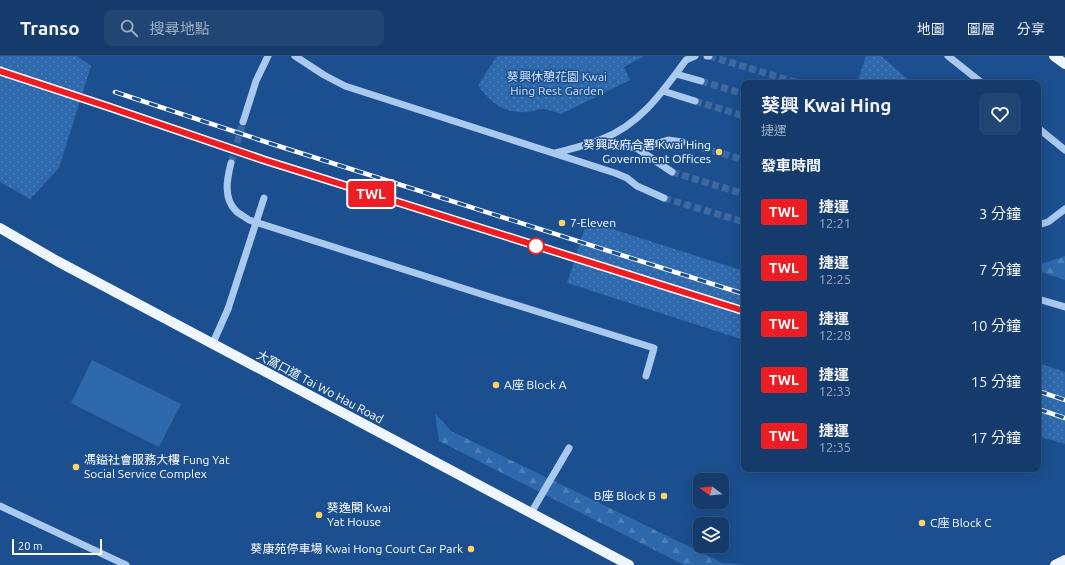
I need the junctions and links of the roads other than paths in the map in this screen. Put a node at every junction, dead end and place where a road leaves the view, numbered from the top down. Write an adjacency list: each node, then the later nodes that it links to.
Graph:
1 (268, 56): 12 (street)
2 (294, 56): 18 (street)
3 (695, 56): 7 (street)
4 (948, 56): 8 (street)
5 (1054, 56): 6 (main road)
6 (1065, 64)
7 (676, 74): 9 (street); 10 (street)
8 (978, 80)
9 (701, 81)
10 (663, 91): 11 (street); 14 (street)
11 (695, 101)
12 (243, 122)
13 (1041, 130): 17 (street)
14 (603, 139): 16 (street); 18 (street)
15 (682, 142): 16 (street)
16 (638, 149): 20 (street)
17 (1065, 150)
18 (554, 154): 22 (street)
19 (231, 163): 29 (street)
20 (672, 172)
21 (264, 198): 28 (street, bridge)
22 (664, 198)
23 (1065, 208): 24 (street)
24 (1041, 224)
25 (0, 228): 28 (main road, 大窩口道 Tai Wo Hau Road)
26 (1041, 300): 27 (street)
27 (1065, 307)
28 (212, 345): 32 (main road, 大窩口道 Tai Wo Hau Road)
29 (646, 376)
30 (570, 448): 32 (street)
31 (0, 506): 34 (street)
32 (531, 513): 35 (main road, 大窩口道 Tai Wo Hau Road)
33 (1065, 560): 36 (main road)
34 (126, 565)
35 (629, 565)
36 (1055, 565)

